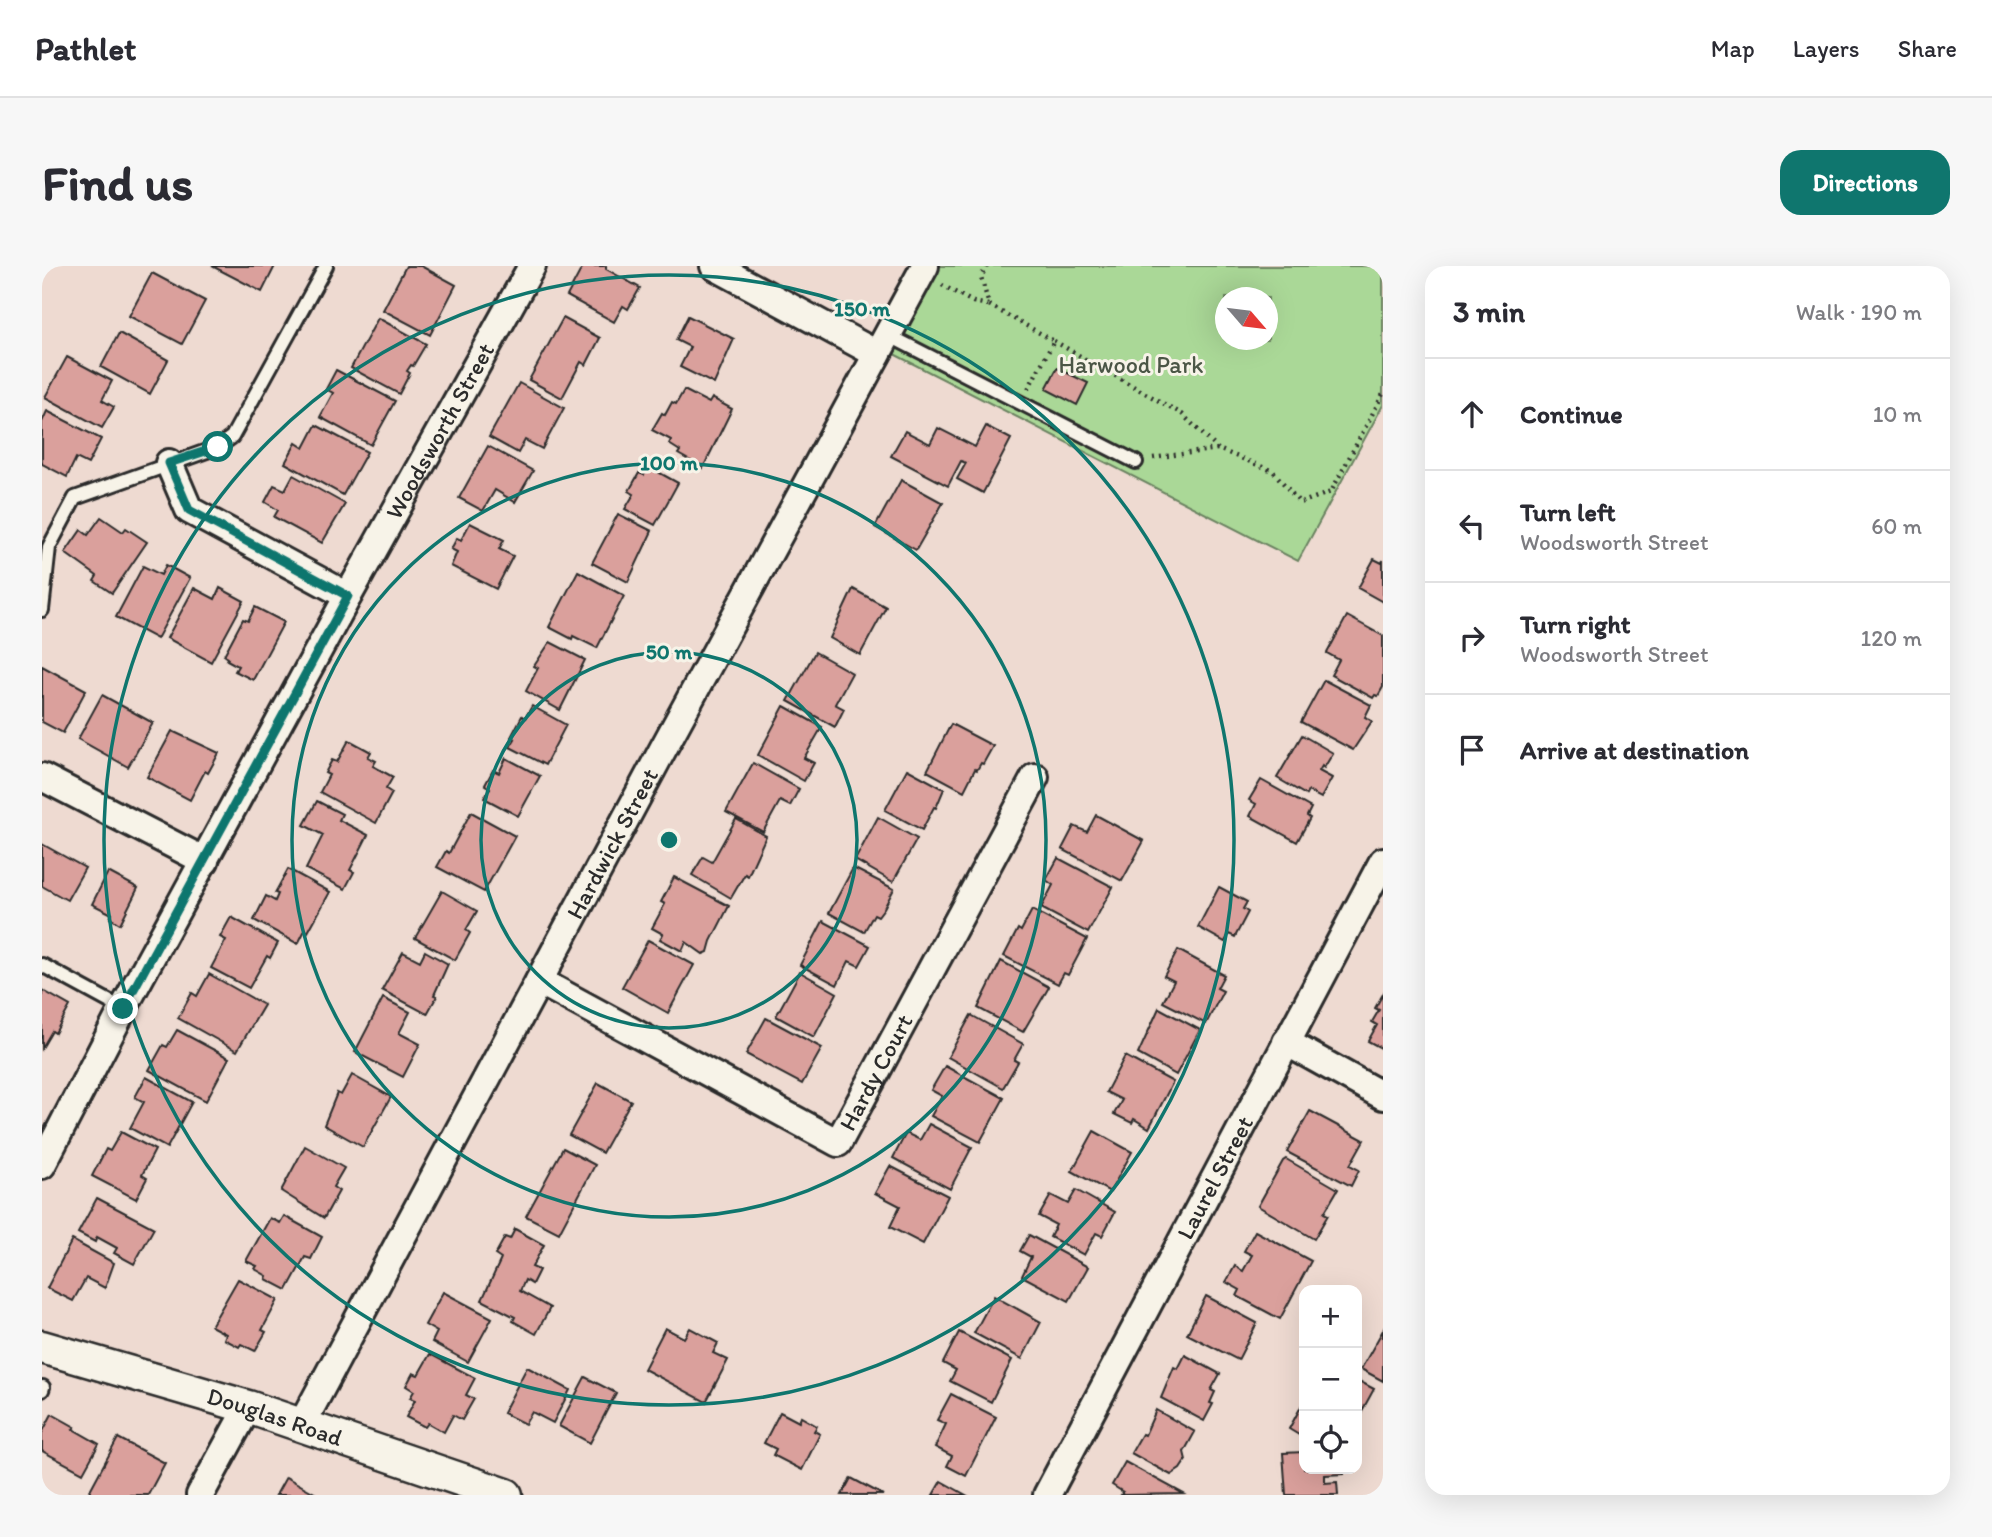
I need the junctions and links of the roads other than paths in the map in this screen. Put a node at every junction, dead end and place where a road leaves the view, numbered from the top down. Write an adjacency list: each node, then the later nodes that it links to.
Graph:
1 (326, 266): 7 (lane)
2 (532, 266): 8 (street, Woodsworth Street)
3 (714, 266): 5 (street)
4 (929, 273): 5 (street, Hardwick Street)
5 (883, 345): 6 (lane); 15 (street, Hardwick Street)
6 (1141, 460)
7 (169, 463): 8 (street); 9 (lane)
8 (348, 596): 12 (street, Woodsworth Street)
9 (42, 610)
10 (42, 777): 12 (street)
11 (1035, 777): 15 (street, Hardy Court)
12 (205, 861): 16 (street, Woodsworth Street)
13 (1383, 861): 17 (street, Laurel Street)
14 (42, 965): 16 (lane)
15 (539, 981): 22 (street, Hardwick Street)
16 (123, 1009): 19 (street, Woodsworth Street)
17 (1286, 1042): 18 (street); 23 (street, Laurel Street)
18 (1383, 1096)
19 (42, 1165)
20 (42, 1348): 21 (street, Douglas Road)
21 (248, 1407): 22 (street, Douglas Road); 24 (street)
22 (302, 1424): 25 (street, Douglas Road)
23 (1049, 1494)
24 (200, 1495)
25 (506, 1495)

